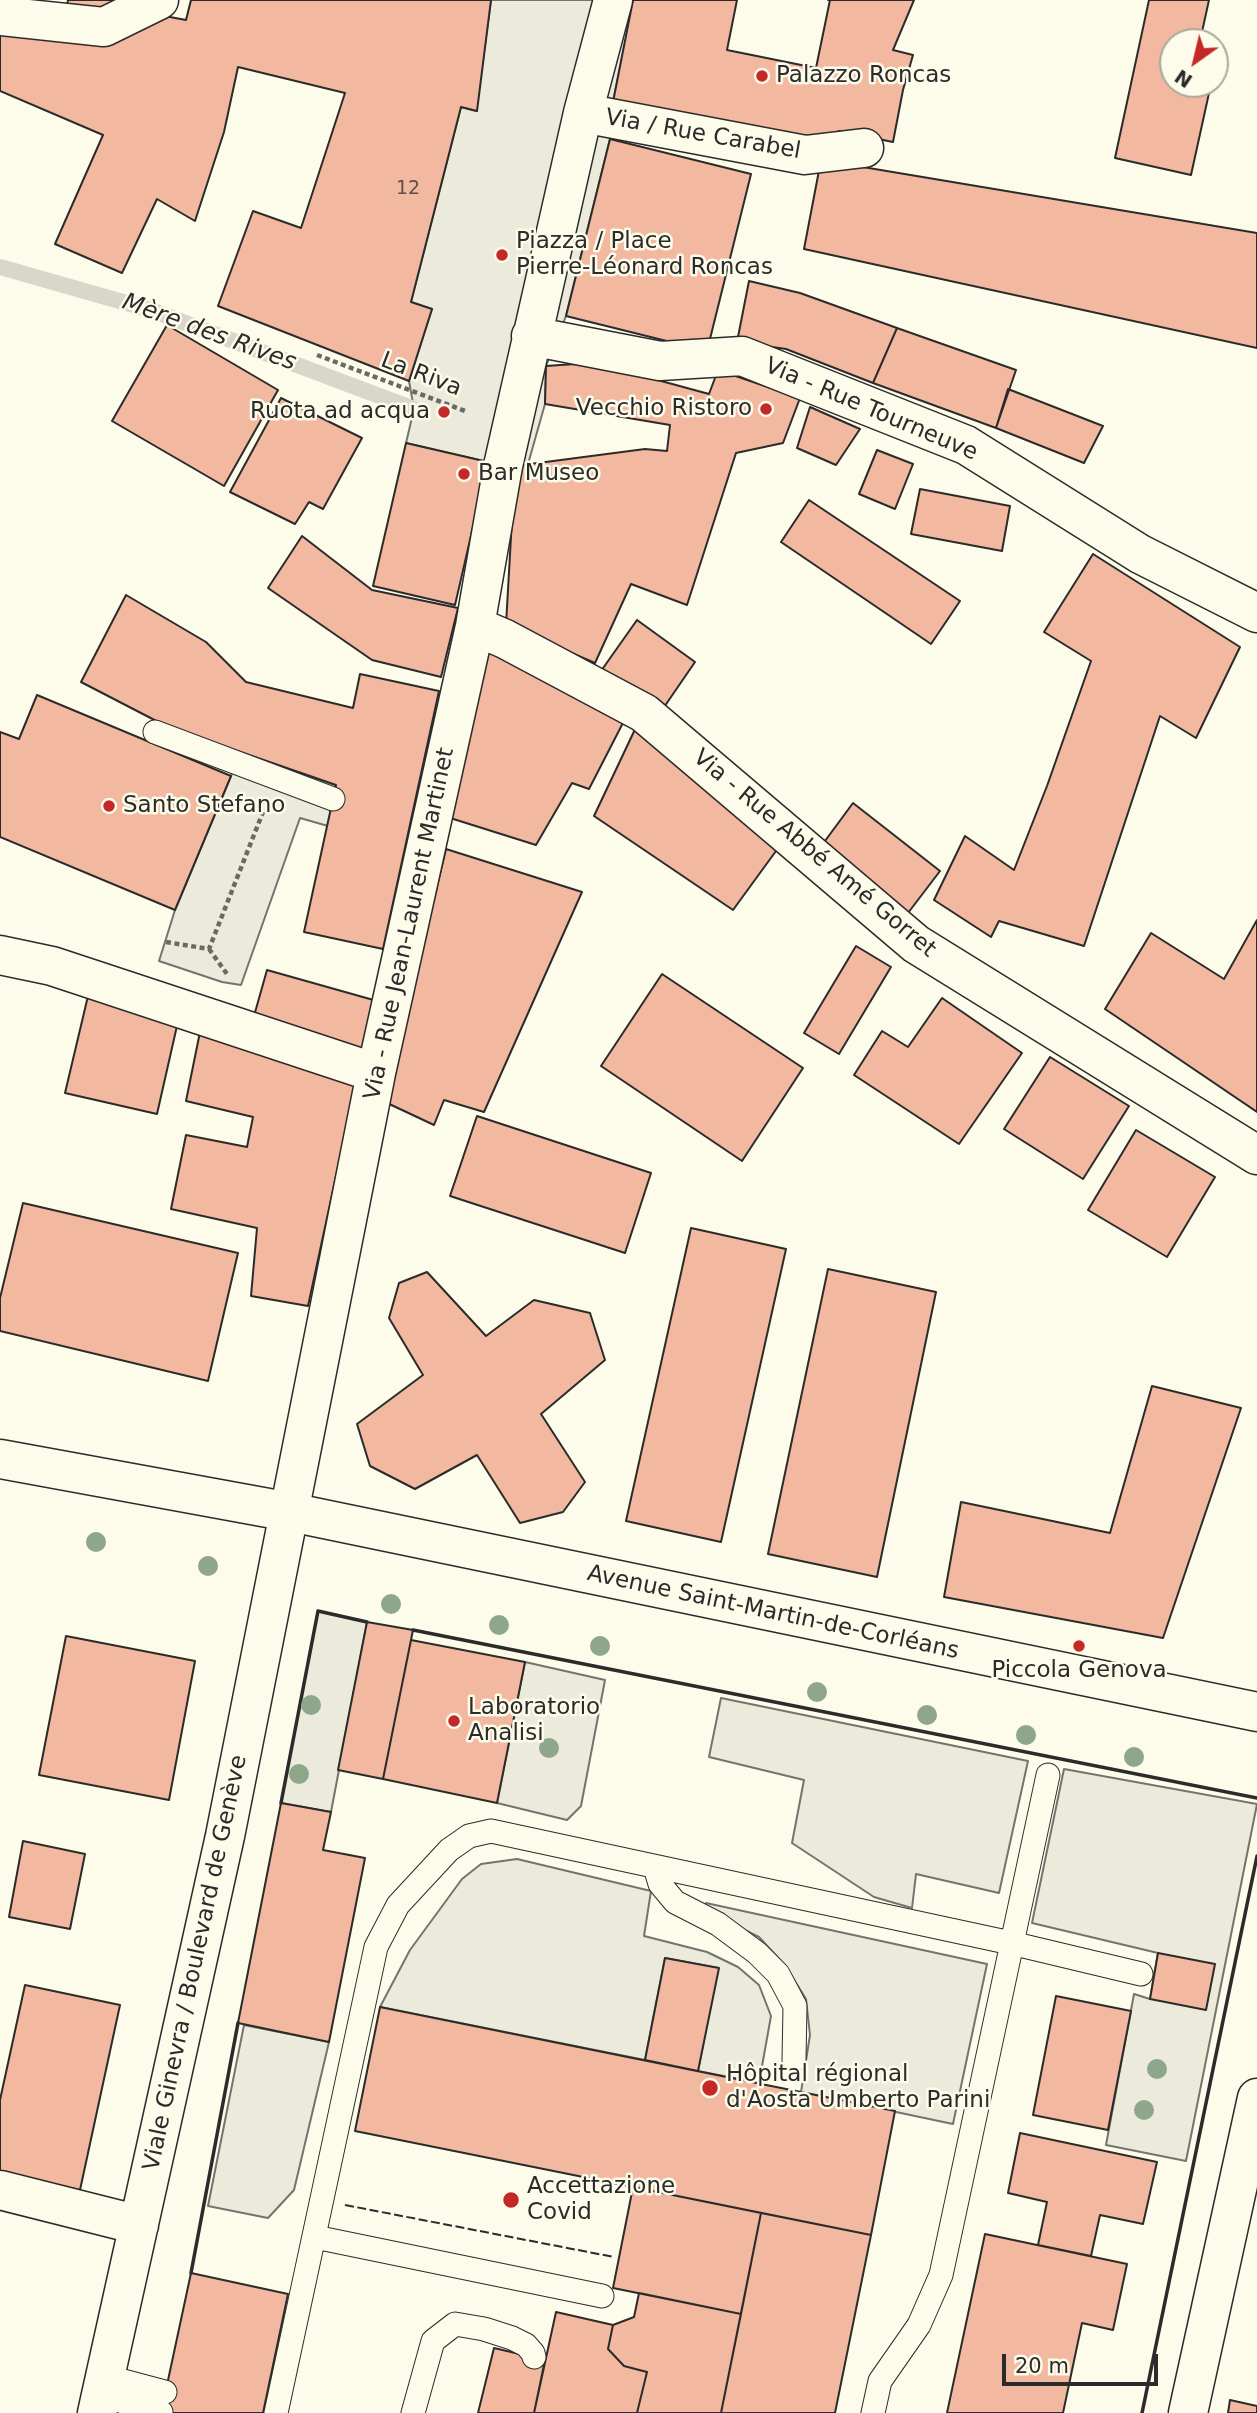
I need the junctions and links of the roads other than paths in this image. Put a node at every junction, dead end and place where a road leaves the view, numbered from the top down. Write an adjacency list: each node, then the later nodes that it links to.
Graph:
1 (159, 0): 3 (street)
2 (613, 0): 4 (street, Via - Rue Jean-Laurent Martinet)
3 (0, 16)
4 (583, 113): 5 (street, Via / Rue Carabel); 6 (street, Via - Rue Jean-Laurent Martinet)
5 (864, 148)
6 (531, 336): 7 (street, Via - Rue Tourneuve); 8 (street, Via - Rue Jean-Laurent Martinet)
7 (1257, 613)
8 (475, 626): 12 (street, Via - Rue Jean-Laurent Martinet); 13 (street, Via - Rue Abbé Amé Gorret)
9 (155, 732): 10 (lane)
10 (333, 799)
11 (0, 955): 12 (street)
12 (376, 1073): 15 (street, Via - Rue Jean-Laurent Martinet)
13 (1257, 1155)
14 (0, 1459): 15 (street, Avenue Saint-Martin-de-Corléans)
15 (290, 1512): 16 (street, Avenue Saint-Martin-de-Corléans); 24 (street, Viale Ginevra / Boulevard de Genève)
16 (1257, 1712)
17 (1048, 1775): 19 (lane)
18 (655, 1867): 19 (lane); 21 (lane); 25 (lane)
19 (1011, 1944): 20 (lane); 32 (lane)
20 (1141, 1974)
21 (793, 2060)
22 (1257, 2098): 33 (street)
23 (0, 2190): 24 (street)
24 (139, 2225): 28 (street, Viale Ginevra / Boulevard de Genève)
25 (315, 2237): 26 (lane); 30 (lane)
26 (602, 2296)
27 (534, 2357): 31 (lane)
28 (101, 2395): 29 (lane)
29 (163, 2402)
30 (276, 2413)
31 (413, 2413)
32 (873, 2413)
33 (1188, 2413)

